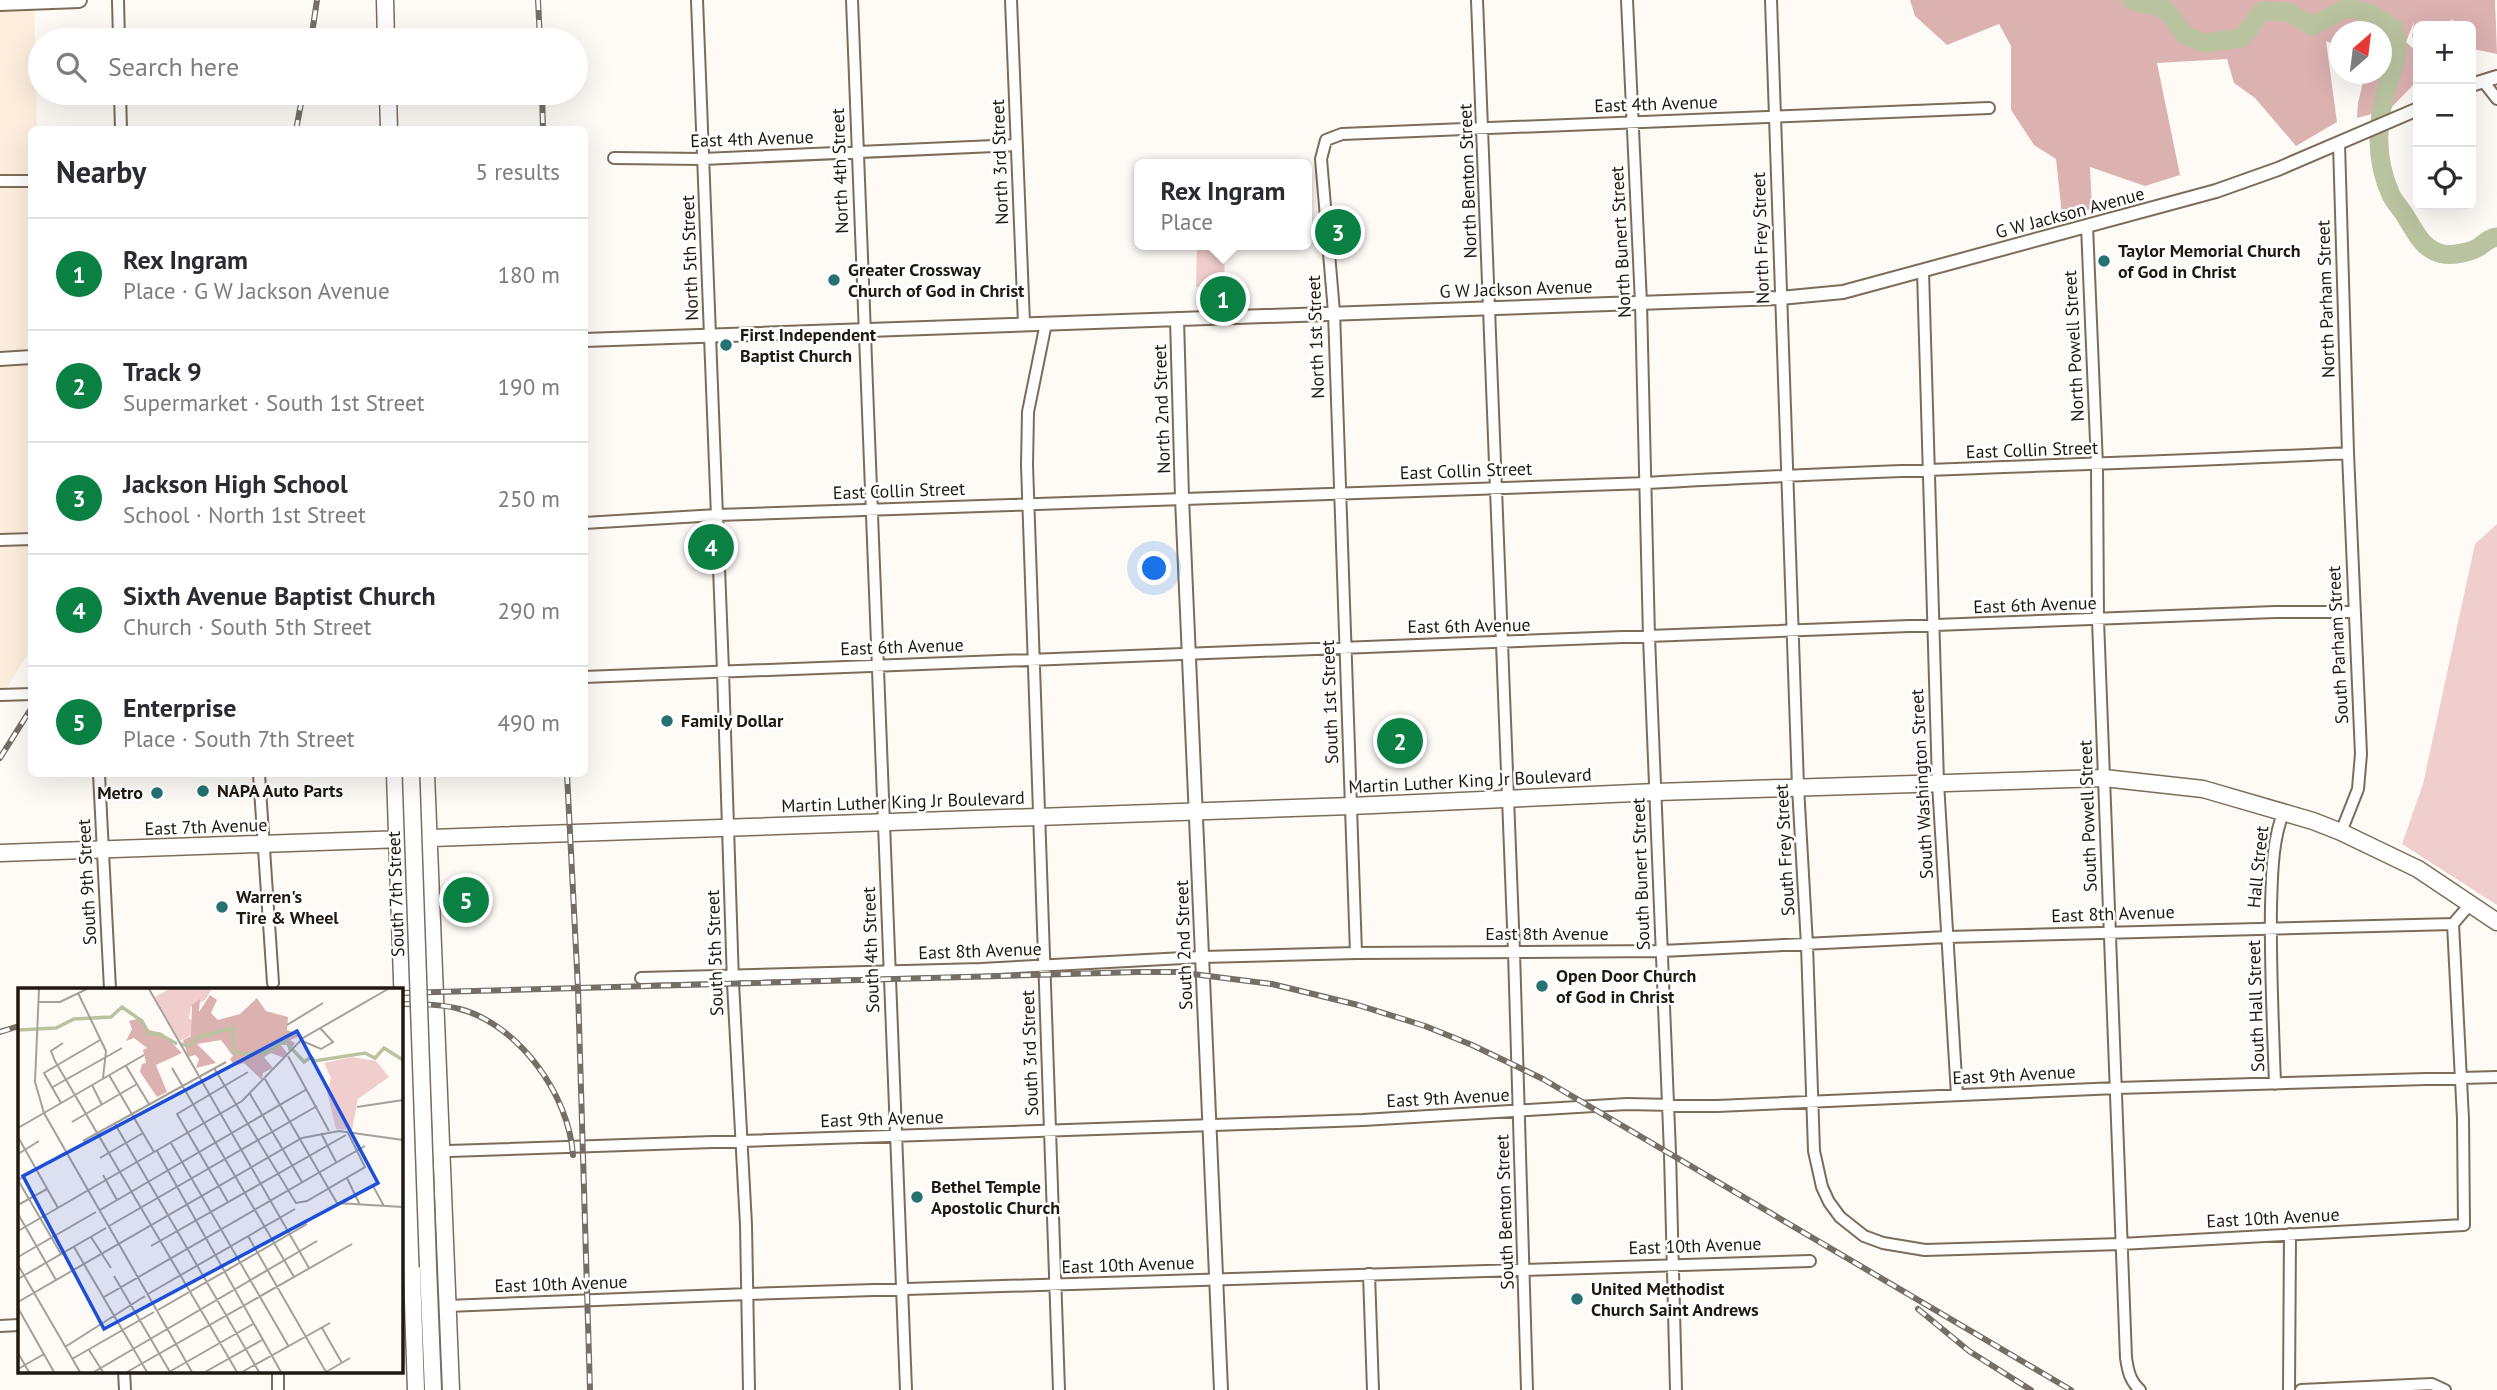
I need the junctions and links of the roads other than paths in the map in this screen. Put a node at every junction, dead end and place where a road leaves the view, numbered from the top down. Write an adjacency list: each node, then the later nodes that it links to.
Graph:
1 (79, 0): 10 (main road)
2 (118, 0): 11 (street)
3 (385, 0): 12 (main road)
4 (697, 0): 30 (street, North 5th Street)
5 (852, 0): 28 (street, North 4th Street)
6 (1011, 0): 27 (street, North 3rd Street)
7 (1477, 0): 24 (street, North Benton Street)
8 (1627, 0): 21 (street, North Bunert Street)
9 (1771, 0): 20 (street, North Frey Street)
10 (0, 2)
11 (119, 28)
12 (386, 28)
13 (2497, 77): 14 (street)
14 (2477, 83): 15 (street)
15 (2497, 99)
16 (120, 105): 22 (street)
17 (388, 105): 23 (main road)
18 (1989, 108): 20 (street, East 4th Avenue)
19 (2413, 111): 26 (street, G W Jackson Avenue)
20 (1774, 117): 21 (street, East 4th Avenue); 35 (street, North Frey Street)
21 (1633, 122): 24 (street, East 4th Avenue); 36 (street, North Bunert Street)
22 (121, 126)
23 (389, 126)
24 (1483, 128): 25 (street, East 4th Avenue); 37 (street, North Benton Street)
25 (1326, 141): 38 (street, North 1st Street)
26 (2342, 142): 33 (street, G W Jackson Avenue); 47 (street, North Parham Street)
27 (1017, 145): 28 (street, East 4th Avenue); 40 (street, North 3rd Street)
28 (857, 152): 30 (street, East 4th Avenue); 42 (street, North 4th Street)
29 (614, 158): 30 (street, East 4th Avenue)
30 (703, 159): 43 (street, North 5th Street)
31 (0, 181): 32 (street)
32 (28, 181)
33 (2087, 226): 34 (street, G W Jackson Avenue); 48 (street, North Powell Street)
34 (1923, 271): 35 (street, G W Jackson Avenue); 49 (street, South Washington Street)
35 (1780, 298): 36 (street, G W Jackson Avenue); 50 (street, North Frey Street)
36 (1641, 303): 37 (street, G W Jackson Avenue); 51 (street, North Bunert Street)
37 (1490, 308): 38 (street, G W Jackson Avenue); 52 (street, North Benton Street)
38 (1334, 312): 39 (street, G W Jackson Avenue); 53 (street, North 1st Street)
39 (1177, 319): 41 (street, G W Jackson Avenue); 54 (street, North 2nd Street)
40 (1024, 323): 41 (street, G W Jackson Avenue); 42 (street, G W Jackson Avenue)
41 (1046, 323): 55 (street)
42 (863, 329): 43 (street, G W Jackson Avenue); 56 (street, North 4th Street)
43 (710, 335): 44 (street, G W Jackson Avenue); 57 (street, North 5th Street)
44 (588, 340)
45 (28, 357): 46 (street)
46 (0, 359)
47 (2348, 453): 48 (street, East Collin Street); 61 (street, South Parham Street)
48 (2097, 465): 49 (street, East Collin Street); 62 (street, South Powell Street)
49 (1928, 470): 50 (street, East Collin Street); 63 (street, South Washington Street)
50 (1787, 475): 51 (street, East Collin Street); 64 (street, South Frey Street)
51 (1647, 483): 52 (street, East Collin Street); 65 (street, South Bunert Street)
52 (1496, 487): 53 (street, East Collin Street); 66 (street, South Benton Street)
53 (1339, 492): 54 (street, East Collin Street); 67 (street, South 1st Street)
54 (1182, 498): 55 (street, East Collin Street); 68 (street, South 2nd Street)
55 (1029, 504): 56 (street, East Collin Street); 69 (street, South 3rd Street)
56 (873, 509): 57 (street, East Collin Street); 70 (street, South 4th Street)
57 (717, 515): 58 (street, East Collin Street); 71 (street, South 5th Street)
58 (588, 523)
59 (28, 539): 60 (street)
60 (0, 540)
61 (2353, 612): 62 (street, East 6th Avenue); 91 (street, South Parham Street)
62 (2098, 620): 63 (street, East 6th Avenue); 80 (street, South Powell Street)
63 (1933, 626): 64 (street, East 6th Avenue); 81 (street, South Washington Street)
64 (1794, 631): 65 (street, East 6th Avenue); 82 (street, South Frey Street)
65 (1649, 637): 66 (street, East 6th Avenue); 83 (street, South Bunert Street)
66 (1502, 644): 67 (street, East 6th Avenue); 84 (street, South Benton Street)
67 (1345, 646): 68 (street, East 6th Avenue); 85 (street, South 1st Street)
68 (1189, 654): 69 (street, East 6th Avenue); 86 (street, South 2nd Street)
69 (1035, 660): 70 (street, East 6th Avenue); 88 (street, South 3rd Street)
70 (878, 666): 71 (street, East 6th Avenue); 89 (street, South 4th Street)
71 (723, 671): 72 (street, East 6th Avenue); 90 (street, South 5th Street)
72 (588, 677)
73 (28, 694): 74 (street)
74 (0, 695)
75 (99, 777): 94 (street, South 9th Street)
76 (259, 777): 93 (street)
77 (396, 777): 92 (main road)
78 (411, 777): 147 (main road, South 7th Street, bridge)
79 (425, 777): 92 (main road)
80 (2104, 778): 81 (main road, Martin Luther King Jr Boulevard); 87 (main road, Martin Luther King Jr Boulevard); 100 (street, South Powell Street)
81 (1938, 783): 82 (main road, Martin Luther King Jr Boulevard); 101 (street, South Washington Street)
82 (1798, 787): 83 (main road, Martin Luther King Jr Boulevard); 102 (street, South Frey Street)
83 (1656, 792): 84 (main road, Martin Luther King Jr Boulevard); 103 (street, South Bunert Street)
84 (1507, 800): 85 (main road, Martin Luther King Jr Boulevard); 104 (street, South Benton Street)
85 (1351, 806): 86 (main road, Martin Luther King Jr Boulevard); 105 (street, South 1st Street)
86 (1196, 811): 88 (main road, Martin Luther King Jr Boulevard); 106 (street, South 2nd Street)
87 (2284, 811): 91 (main road, Martin Luther King Jr Boulevard); 99 (street, Hall Street)
88 (1039, 816): 89 (main road, Martin Luther King Jr Boulevard); 107 (street, South 3rd Street)
89 (884, 821): 90 (main road, Martin Luther King Jr Boulevard); 108 (street, South 4th Street)
90 (728, 828): 92 (main road, Martin Luther King Jr Boulevard); 109 (street, South 5th Street)
91 (2341, 832): 96 (main road, Martin Luther King Jr Boulevard)
92 (412, 839): 93 (main road, East 7th Avenue); 125 (main road); 126 (main road)
93 (264, 845): 94 (main road, East 7th Avenue); 111 (street)
94 (102, 849): 95 (main road, East 7th Avenue); 112 (street, South 9th Street)
95 (0, 853)
96 (2471, 903): 97 (main road, Martin Luther King Jr Boulevard); 98 (street)
97 (2497, 922)
98 (2453, 924): 99 (street, East 8th Avenue); 113 (street)
99 (2271, 928): 100 (street, East 8th Avenue); 115 (street, South Hall Street)
100 (2110, 931): 101 (street, East 8th Avenue); 116 (street, South Powell Street)
101 (1947, 937): 102 (street, East 8th Avenue); 117 (street, South Washington Street)
102 (1807, 945): 103 (street, East 8th Avenue); 118 (street, South Frey Street)
103 (1662, 951): 104 (street, East 8th Avenue); 119 (street, South Bunert Street)
104 (1514, 952): 105 (street, East 8th Avenue); 120 (street, South Benton Street)
105 (1356, 953): 106 (street, East 8th Avenue)
106 (1202, 957): 107 (street, East 8th Avenue); 121 (street, South 2nd Street)
107 (1044, 966): 108 (street, East 8th Avenue); 122 (street, South 3rd Street)
108 (888, 972): 109 (street, East 8th Avenue); 123 (street, South 4th Street)
109 (733, 976): 110 (street, East 8th Avenue); 124 (street, South 5th Street)
110 (641, 978)
111 (273, 983)
112 (110, 988)
113 (2461, 1077): 114 (street, East 9th Avenue); 115 (street, East 9th Avenue); 128 (street, East 10th Avenue)
114 (2497, 1077)
115 (2275, 1084): 116 (street, East 9th Avenue)
116 (2117, 1088): 117 (street, East 9th Avenue); 129 (street, South Powell Street)
117 (1957, 1095): 118 (street, East 9th Avenue)
118 (1812, 1102): 119 (street, East 9th Avenue); 127 (street, South Frey Street)
119 (1668, 1105): 120 (street, East 9th Avenue); 131 (street, South Bunert Street)
120 (1518, 1112): 121 (street, East 9th Avenue); 132 (street, South Benton Street)
121 (1209, 1124): 122 (street, East 9th Avenue); 134 (street, South 2nd Street)
122 (1050, 1131): 123 (street, East 9th Avenue); 135 (street, South 3rd Street)
123 (896, 1136): 124 (street, East 9th Avenue); 136 (street, South 4th Street)
124 (740, 1142): 125 (street, East 9th Avenue); 137 (street, South 5th Street)
125 (441, 1151): 126 (street, East 9th Avenue); 138 (main road)
126 (404, 1153): 139 (main road)
127 (1840, 1217): 129 (street, East 10th Avenue)
128 (2290, 1234): 129 (street, East 10th Avenue); 157 (street)
129 (2121, 1244): 156 (street, South Powell Street)
130 (1810, 1261): 131 (street, East 10th Avenue)
131 (1673, 1264): 132 (street, East 10th Avenue); 155 (street, South Bunert Street)
132 (1525, 1270): 133 (street, East 10th Avenue); 154 (street, South Benton Street)
133 (1369, 1274): 134 (street, East 10th Avenue); 153 (street)
134 (1217, 1280): 135 (street, East 10th Avenue); 152 (street, South 2nd Street)
135 (1056, 1285): 136 (street, East 10th Avenue); 151 (street, South 3rd Street)
136 (902, 1289): 137 (street, East 10th Avenue); 150 (street, South 4th Street)
137 (748, 1294): 138 (street, East 10th Avenue); 149 (street, South 5th Street)
138 (447, 1306): 148 (main road)
139 (407, 1308): 146 (main road)
140 (18, 1325): 141 (street)
141 (0, 1326)
142 (124, 1372): 144 (street)
143 (278, 1372): 145 (street)
144 (125, 1390)
145 (278, 1390)
146 (416, 1390)
147 (433, 1390)
148 (451, 1390)
149 (749, 1390)
150 (906, 1390)
151 (1059, 1390)
152 (1221, 1390)
153 (1373, 1390)
154 (1527, 1390)
155 (1676, 1390)
156 (2140, 1390)
157 (2289, 1390)
158 (2301, 1390): 159 (street)
159 (2445, 1390)

